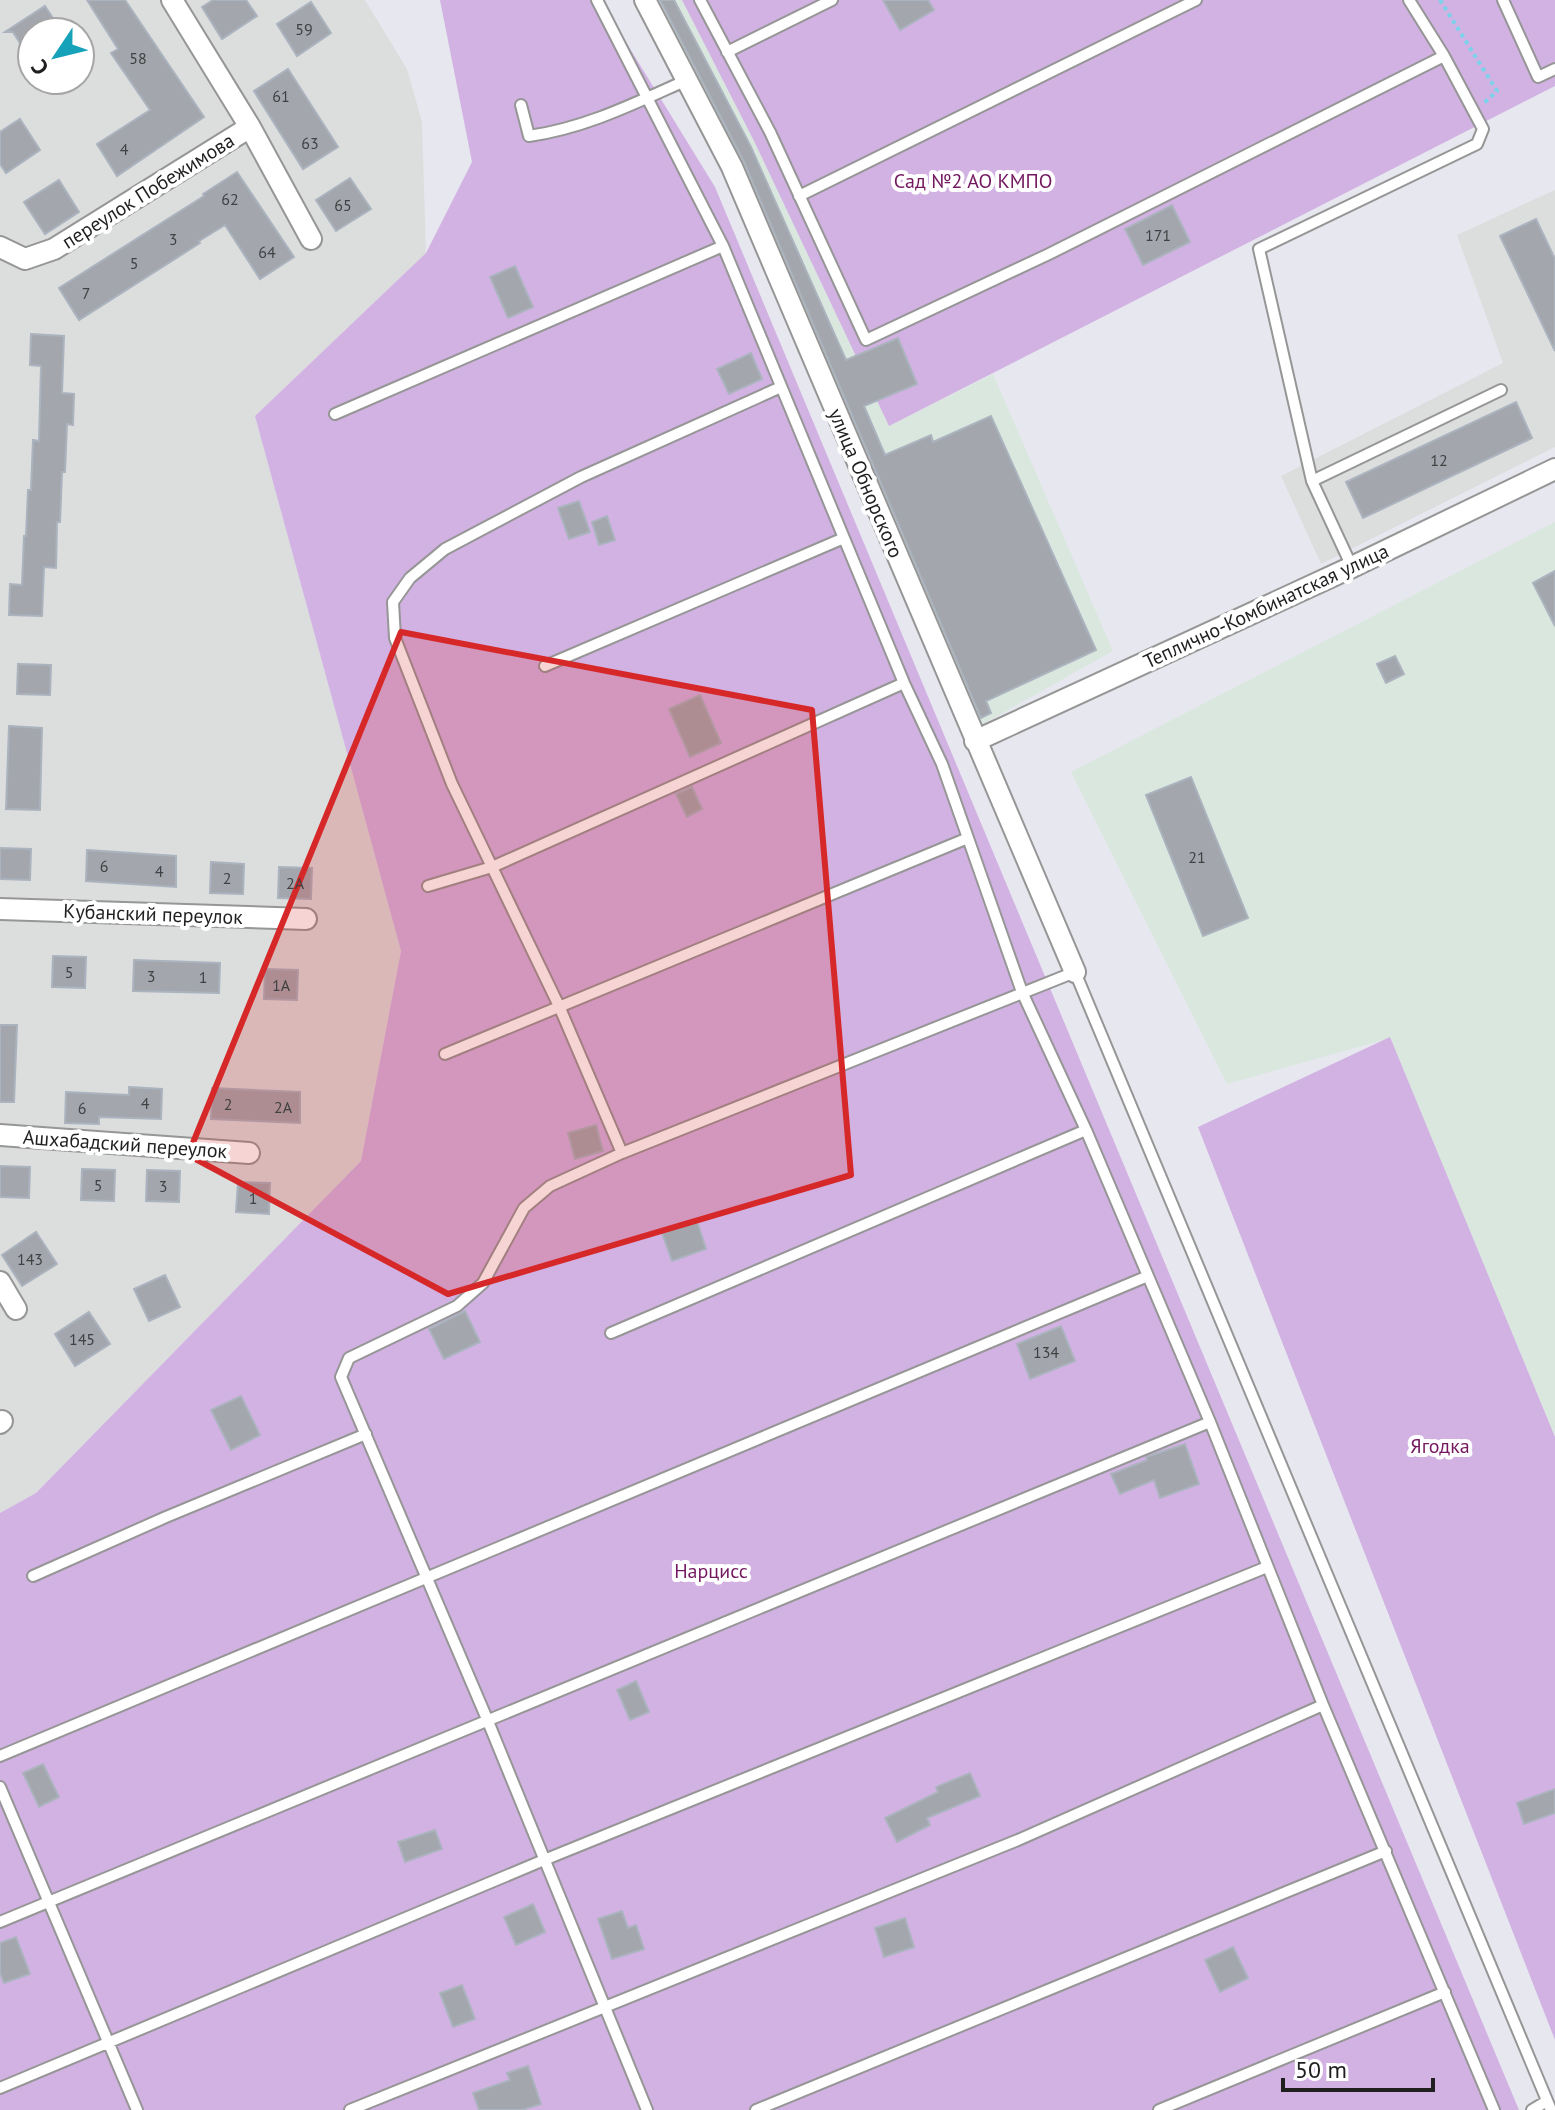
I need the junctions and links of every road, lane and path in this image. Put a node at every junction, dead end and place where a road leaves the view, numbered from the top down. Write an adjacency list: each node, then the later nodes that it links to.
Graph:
1 (172, 0): 17 (street)
2 (597, 0): 14 (lane)
3 (645, 0): 13 (street, улица Обнорского)
4 (700, 0): 10 (lane)
5 (832, 0): 10 (lane)
6 (1196, 0): 18 (lane)
7 (1409, 0): 11 (lane)
8 (1440, 0): 16 (path)
9 (1503, 0): 12 (lane)
10 (727, 52): 18 (lane)
11 (1444, 56): 16 (lane); 18 (lane)
12 (1555, 69)
13 (687, 80): 14 (lane); 33 (street, улица Обнорского)
14 (647, 98): 15 (lane); 21 (lane)
15 (521, 105)
16 (1474, 111): 28 (lane)
17 (250, 127): 20 (street); 22 (street, переулок Побежимова)
18 (799, 196)
19 (0, 239): 22 (street)
20 (311, 239)
21 (723, 246): 24 (lane); 26 (lane)
22 (0, 247): 23 (street)
23 (0, 254)
24 (781, 387): 29 (lane); 35 (lane)
25 (1501, 390): 28 (lane)
26 (335, 414)
27 (1555, 469): 30 (street, Теплично-Комбинатская улица)
28 (1312, 481): 30 (lane)
29 (844, 538): 31 (lane); 32 (lane)
30 (1352, 567): 33 (street, Теплично-Комбинатская улица)
31 (545, 666)
32 (904, 683): 34 (lane); 35 (lane)
33 (975, 741): 39 (street, улица Обнорского)
34 (968, 838): 40 (lane); 41 (lane)
35 (492, 867): 36 (lane); 41 (lane)
36 (428, 886)
37 (0, 909): 38 (street, Кубанский переулок)
38 (306, 919)
39 (1075, 972): 40 (lane); 68 (lane)
40 (1022, 992): 43 (lane); 46 (lane)
41 (559, 1006): 42 (lane); 46 (lane)
42 (445, 1054)
43 (1086, 1130): 47 (lane); 50 (lane)
44 (0, 1135): 45 (street, Ашхабадский переулок)
45 (249, 1153)
46 (622, 1153): 52 (lane)
47 (1148, 1276): 51 (lane); 55 (lane)
48 (0, 1282): 49 (street)
49 (16, 1309)
50 (611, 1333)
51 (1210, 1422): 53 (lane); 57 (lane)
52 (366, 1434): 54 (lane); 55 (lane)
53 (1267, 1567): 56 (lane); 61 (lane)
54 (33, 1576)
55 (427, 1578): 57 (lane); 58 (lane)
56 (1323, 1705): 60 (lane); 65 (lane)
57 (487, 1719): 61 (lane); 62 (lane)
58 (0, 1756)
59 (0, 1787): 62 (lane)
60 (1386, 1851): 64 (lane); 72 (lane)
61 (544, 1860): 65 (lane); 66 (lane)
62 (49, 1901): 63 (lane); 66 (lane)
63 (0, 1922)
64 (1445, 1992): 73 (lane); 74 (lane)
65 (605, 2008): 70 (lane); 71 (lane)
66 (110, 2042): 67 (lane); 69 (lane)
67 (0, 2088)
68 (1549, 2106): 75 (lane)
69 (137, 2110)
70 (350, 2110)
71 (647, 2110)
72 (756, 2110)
73 (1159, 2110)
74 (1494, 2110)
75 (1532, 2110)

